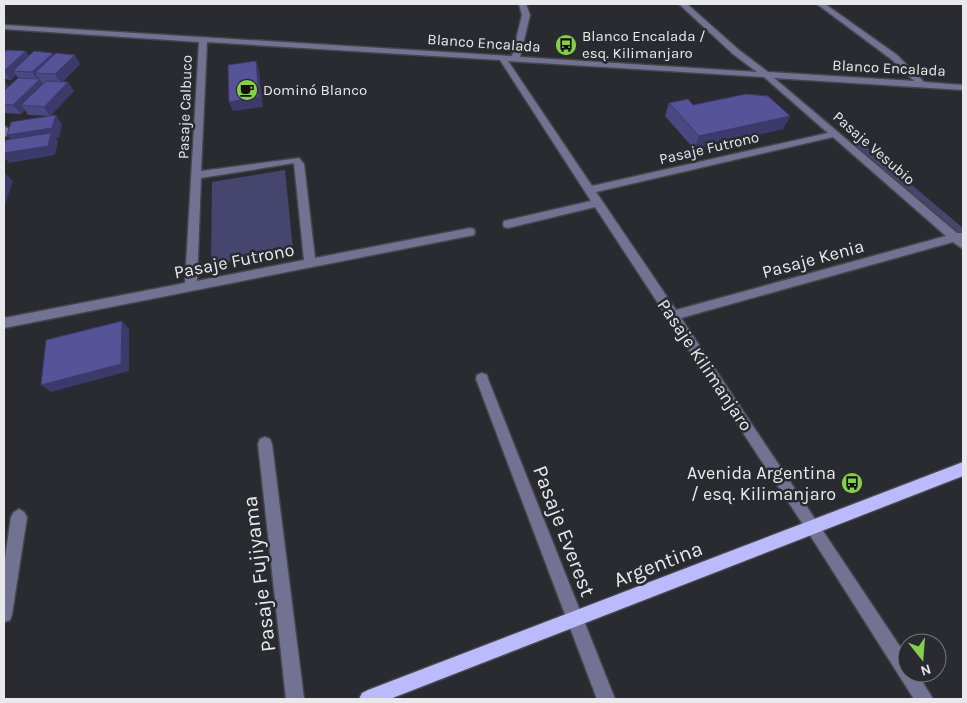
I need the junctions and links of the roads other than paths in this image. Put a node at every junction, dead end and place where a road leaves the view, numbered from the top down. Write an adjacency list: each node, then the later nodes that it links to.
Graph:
1 (523, 4): 7 (street)
2 (683, 4): 8 (street, Pasaje Vesubio)
3 (821, 4): 9 (street)
4 (4, 27): 5 (street, Blanco Encalada)
5 (203, 39): 6 (street, Blanco Encalada); 14 (street, Pasaje Calbuco)
6 (502, 58): 7 (street, Blanco Encalada); 15 (street, Pasaje Kilimanjaro)
7 (515, 59): 8 (street, Blanco Encalada)
8 (765, 74): 9 (street, Blanco Encalada); 13 (street, Pasaje Vesubio)
9 (921, 84): 10 (street, Blanco Encalada)
10 (963, 86)
11 (4, 129): 12 (street)
12 (4, 134)
13 (835, 134): 15 (street, Pasaje Futrono); 19 (street, Pasaje Vesubio)
14 (198, 175): 20 (street, Pasaje Calbuco); 21 (street, Pasaje Calbuco)
15 (590, 190): 16 (street, Pasaje Kilimanjaro)
16 (598, 203): 17 (street); 22 (street, Pasaje Kilimanjaro)
17 (508, 224)
18 (470, 232): 20 (street, Pasaje Futrono)
19 (960, 239): 22 (street, Pasaje Kenia)
20 (310, 264): 21 (street, Pasaje Futrono)
21 (191, 287): 23 (street, Pasaje Futrono)
22 (673, 316): 28 (street, Pasaje Kilimanjaro)
23 (4, 322)
24 (482, 378): 30 (street, Pasaje Everest)
25 (265, 444): 33 (street, Pasaje Fujiyama)
26 (963, 469): 28 (main road, Argentina)
27 (19, 516): 29 (street)
28 (813, 527): 30 (main road, Argentina); 31 (street, Pasaje Kilimanjaro)
29 (4, 614)
30 (575, 619): 34 (main road, Argentina); 35 (street, Pasaje Everest)
31 (897, 657)
32 (914, 683): 36 (street, Pasaje Kilimanjaro)
33 (295, 699)
34 (368, 699)
35 (606, 699)
36 (924, 699)

